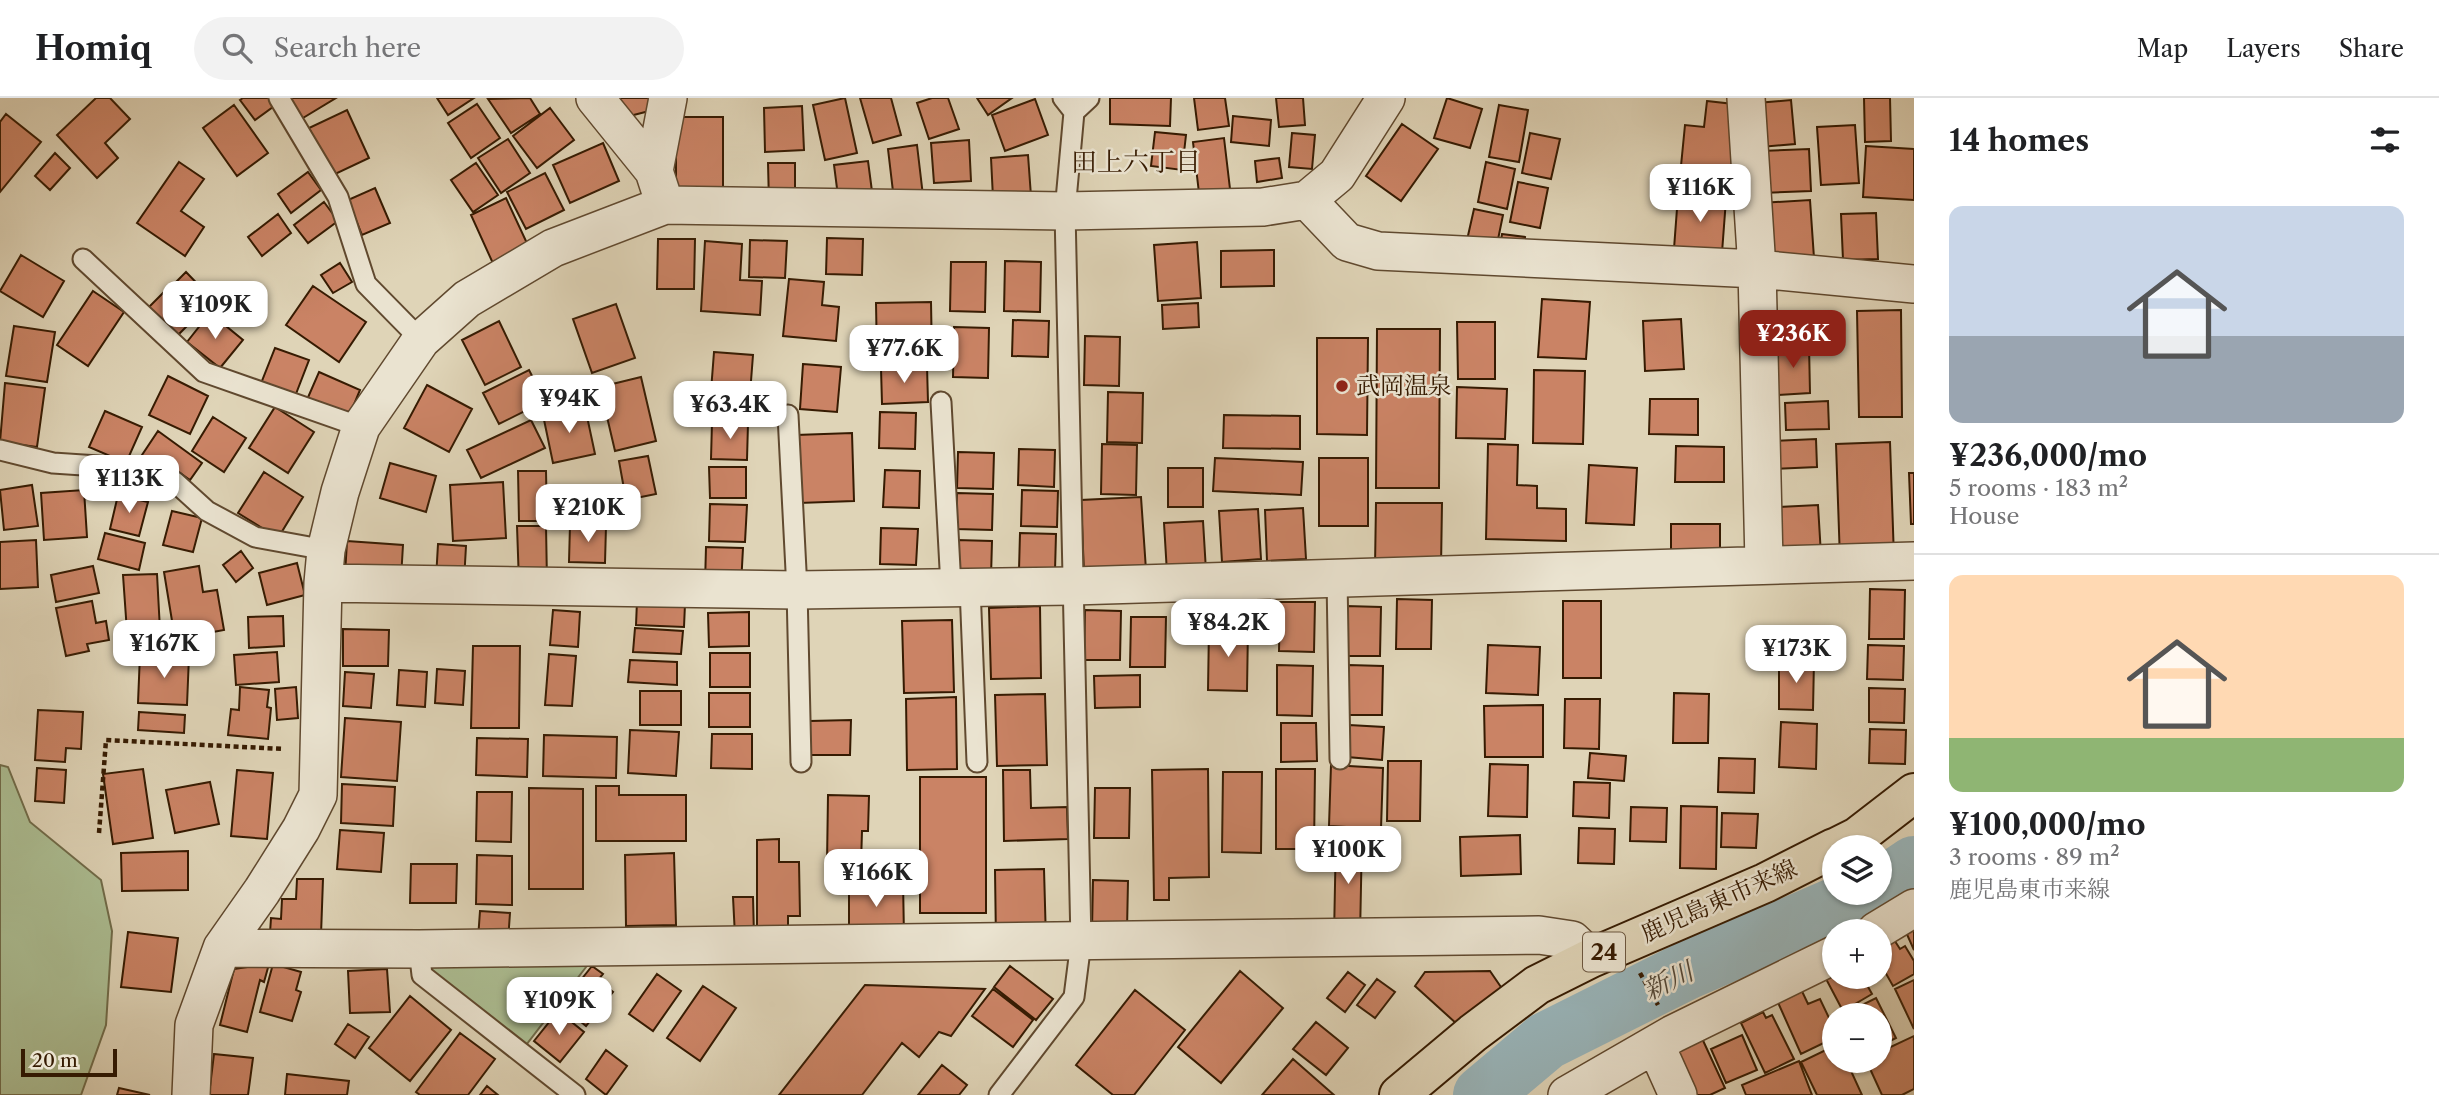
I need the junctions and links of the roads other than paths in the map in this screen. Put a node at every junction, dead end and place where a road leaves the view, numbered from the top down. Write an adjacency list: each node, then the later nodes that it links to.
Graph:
1 (279, 98): 15 (lane)
2 (595, 98): 8 (street)
3 (668, 98): 8 (street)
4 (1089, 98): 7 (lane)
5 (1386, 98): 9 (street)
6 (1746, 98): 13 (street)
7 (1068, 105): 11 (lane)
8 (654, 171): 10 (street)
9 (1307, 200): 11 (street); 13 (street)
10 (665, 205): 11 (street); 15 (street)
11 (1065, 211): 24 (lane)
12 (83, 259): 18 (lane)
13 (1756, 269): 14 (street); 21 (street)
14 (1914, 284)
15 (421, 340): 18 (street)
16 (941, 402): 25 (lane)
17 (788, 415): 26 (lane)
18 (361, 428): 22 (street)
19 (0, 450): 22 (lane)
20 (1914, 561): 21 (street)
21 (1764, 564): 23 (street)
22 (324, 567): 26 (street); 36 (street)
23 (1336, 578): 24 (street); 27 (lane)
24 (1073, 586): 25 (street); 35 (lane)
25 (960, 587): 26 (street); 29 (lane)
26 (797, 590): 28 (lane)
27 (1340, 759)
28 (801, 762)
29 (977, 762)
30 (1914, 793): 31 (main road, 鹿児島東市来線 / 24)
31 (1860, 835)
32 (1822, 854): 38 (main road, 鹿児島東市来線 / 24)
33 (1914, 908): 34 (street)
34 (1892, 921)
35 (1081, 942): 37 (street); 38 (street); 43 (lane)
36 (222, 948): 37 (street); 41 (street)
37 (419, 949): 42 (lane)
38 (1608, 950): 44 (main road, 鹿児島東市来線 / 24)
39 (1822, 960): 40 (street)
40 (1664, 1040): 45 (street); 46 (street)
41 (191, 1095)
42 (575, 1095)
43 (999, 1095)
44 (1399, 1095)
45 (1567, 1095)
46 (1678, 1095)

